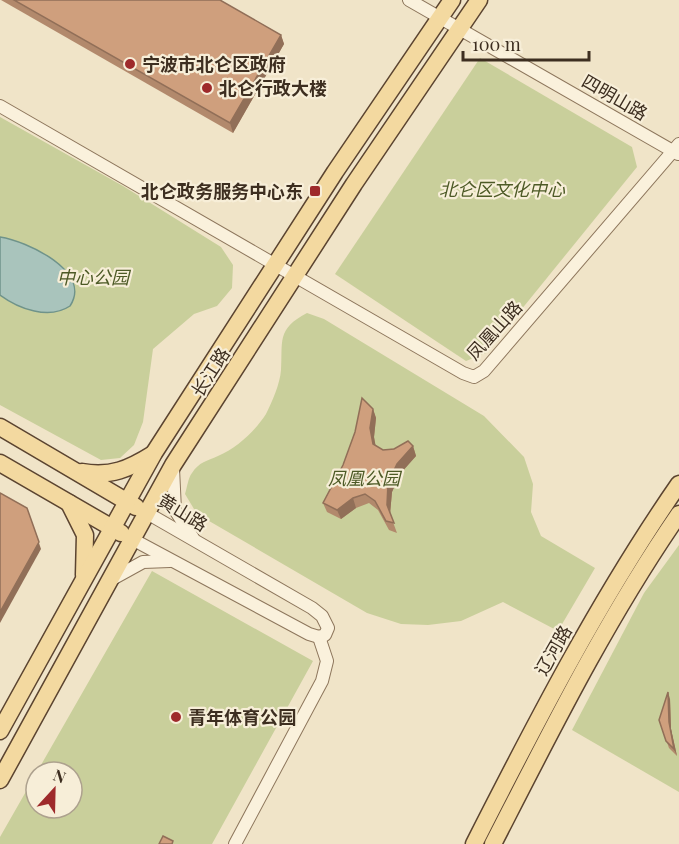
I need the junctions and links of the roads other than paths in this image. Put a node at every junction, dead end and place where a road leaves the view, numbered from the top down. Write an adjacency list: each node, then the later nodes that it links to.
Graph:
1 (409, 0): 4 (street, 四明山路)
2 (452, 0): 4 (main road, 长江路)
3 (479, 0): 5 (main road, 长江路)
4 (440, 18): 5 (street, 四明山路); 8 (main road, 长江路)
5 (460, 29): 7 (street, 四明山路); 9 (main road, 长江路)
6 (0, 106): 8 (street, 凤凰山路)
7 (677, 150): 9 (street, 凤凰山路)
8 (275, 265): 9 (street, 凤凰山路); 11 (main road, 长江路)
9 (295, 276): 13 (main road, 长江路)
10 (0, 427): 14 (main road, 黄山路)
11 (154, 453): 14 (main road); 17 (main road, 长江路)
12 (0, 463): 16 (main road)
13 (174, 465): 18 (main road, 长江路); 22 (street)
14 (74, 471): 17 (main road, 黄山路)
15 (679, 484): 30 (main road, 辽河路)
16 (68, 502): 20 (main road); 24 (main road)
17 (127, 502): 18 (main road, 黄山路); 20 (main road, 长江路)
18 (147, 513): 21 (main road, 长江路); 22 (street, 黄山路)
19 (679, 514): 31 (main road, 辽河路)
20 (113, 528): 21 (main road); 24 (main road, 长江路)
21 (132, 539): 23 (street); 25 (main road, 长江路)
22 (197, 544): 26 (street, 黄山路)
23 (171, 561): 25 (street); 26 (street)
24 (84, 580): 27 (main road, 长江路)
25 (107, 585): 28 (main road, 长江路)
26 (319, 637): 29 (street, 黄山路)
27 (0, 731)
28 (0, 780)
29 (235, 844)
30 (474, 844)
31 (494, 844)

